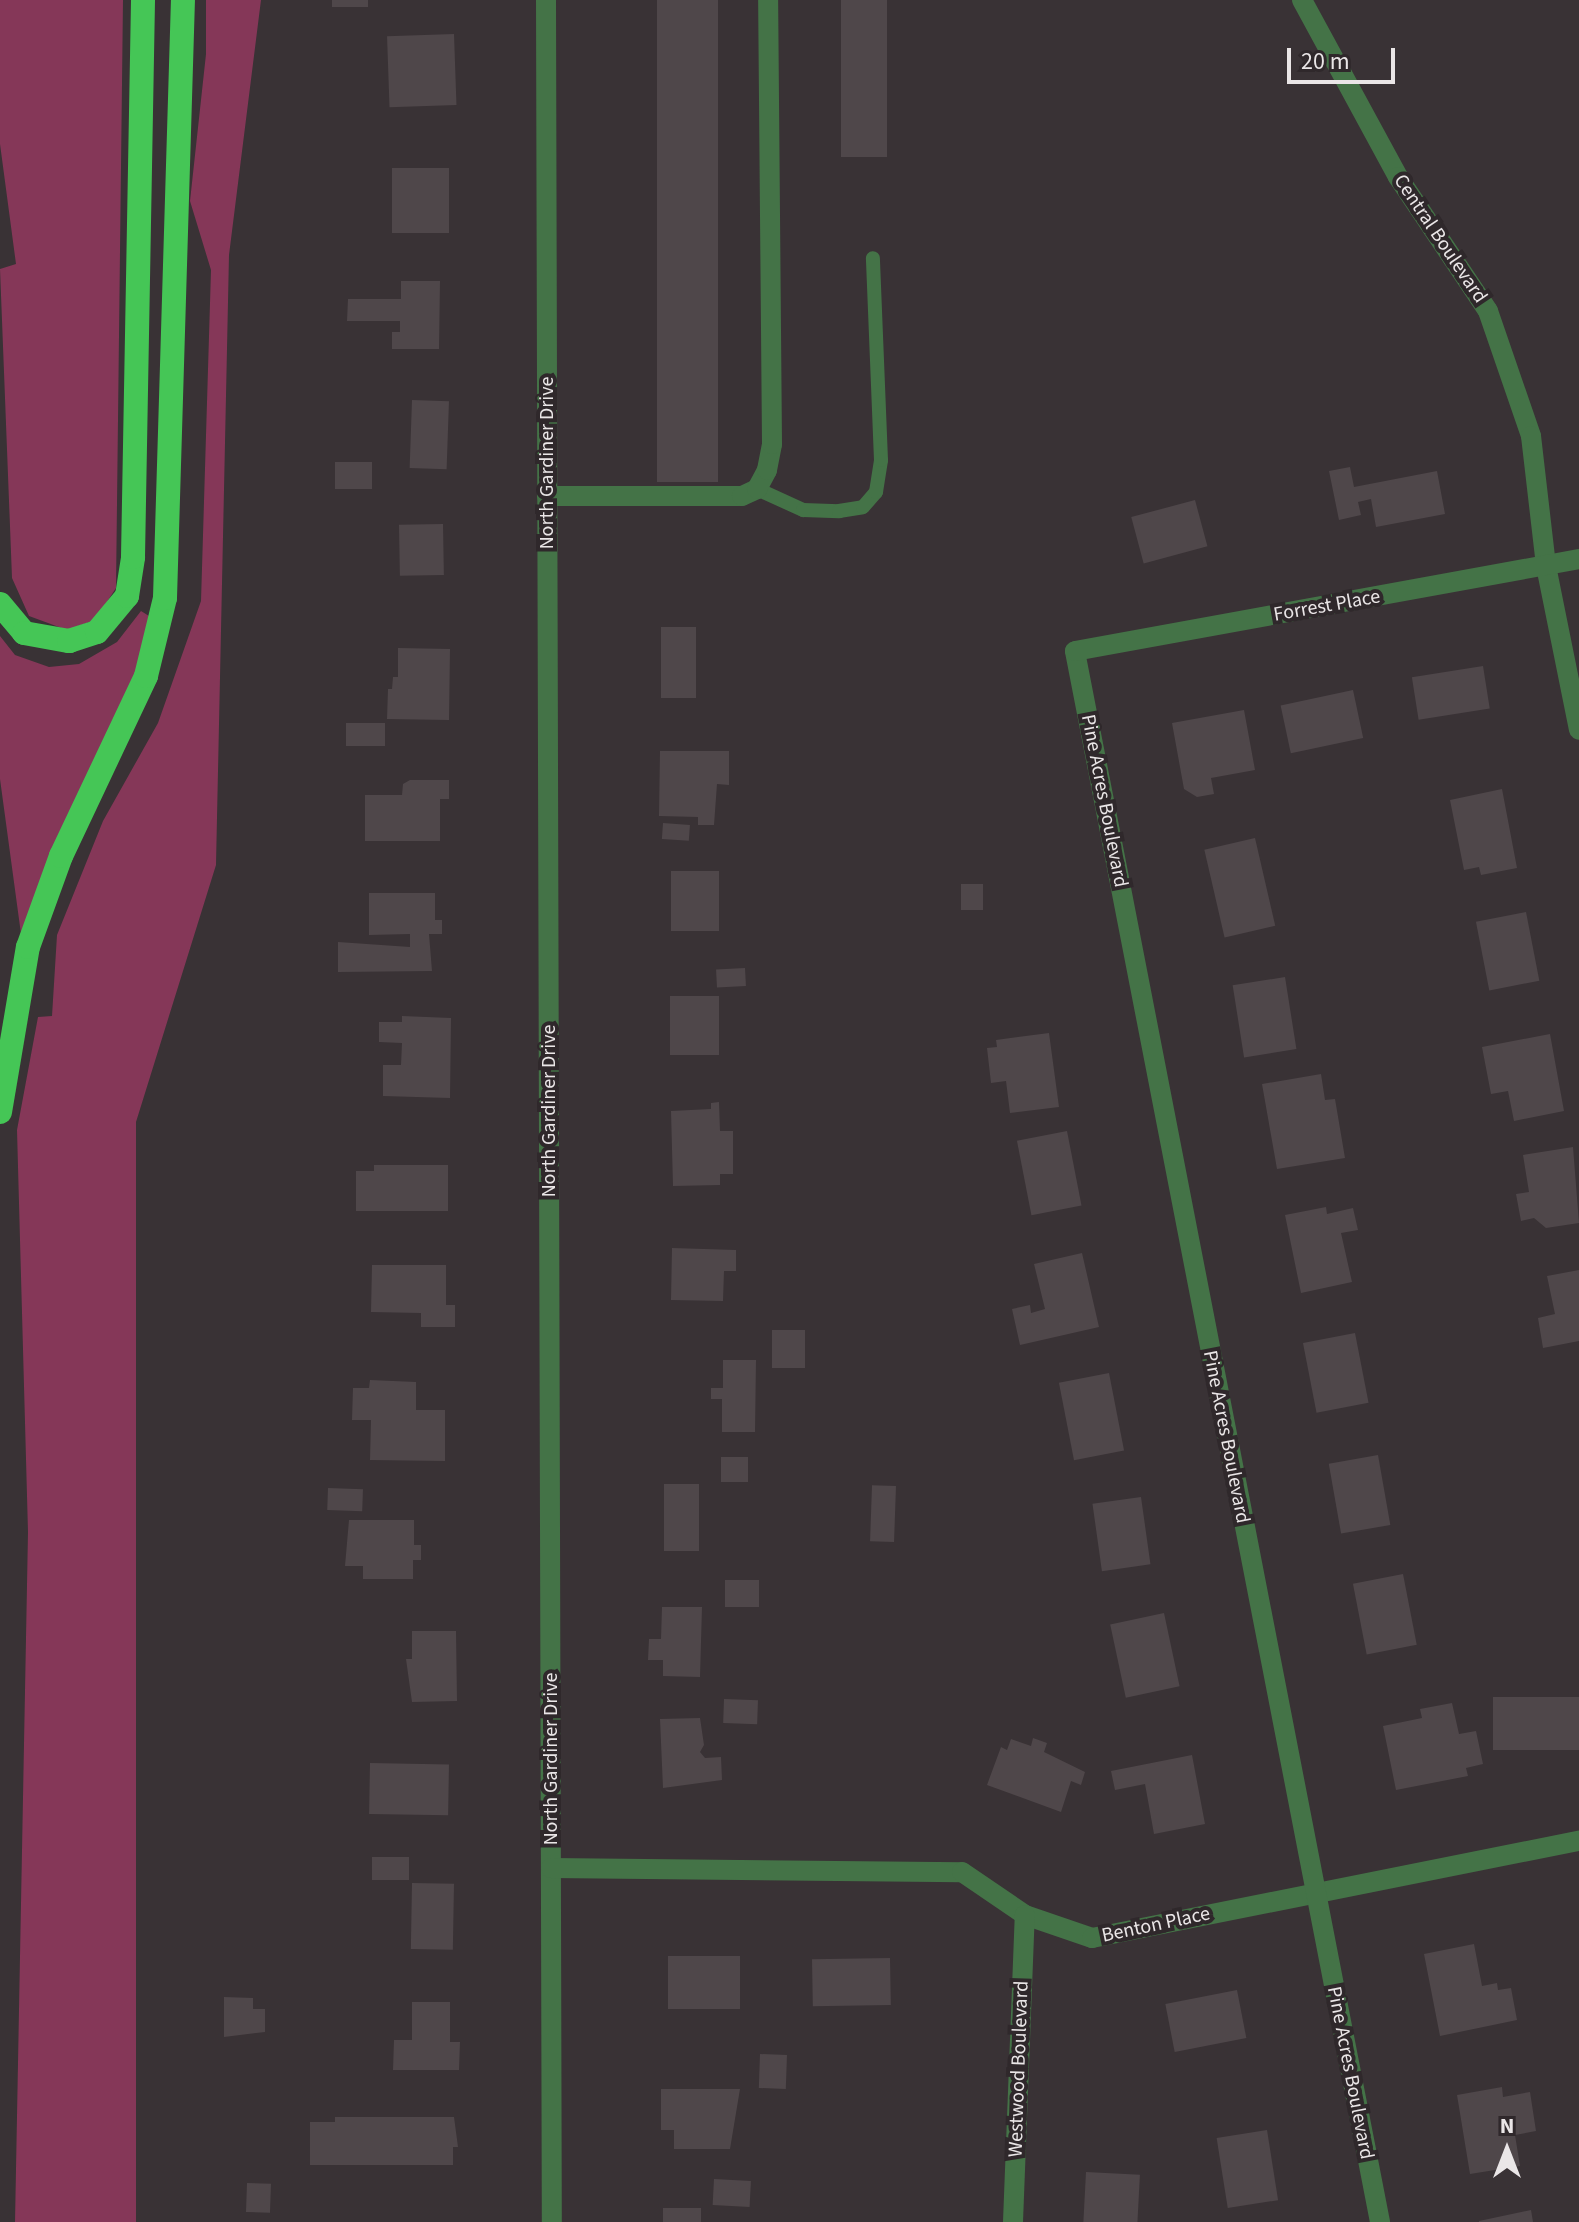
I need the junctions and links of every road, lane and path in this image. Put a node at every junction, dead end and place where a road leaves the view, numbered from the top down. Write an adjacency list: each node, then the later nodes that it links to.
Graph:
1 (143, 0): 11 (highway)
2 (183, 0): 14 (highway)
3 (546, 0): 8 (street, North Gardiner Drive)
4 (768, 0): 7 (street)
5 (1302, 0): 10 (street, Central Boulevard)
6 (873, 258): 7 (lane)
7 (757, 489): 8 (street)
8 (547, 496): 16 (street, North Gardiner Drive)
9 (1579, 559): 10 (street, Forrest Place)
10 (1546, 566): 12 (street, Forrest Place); 13 (street, Central Boulevard)
11 (0, 604)
12 (1075, 651): 17 (street, Pine Acres Boulevard)
13 (1579, 730)
14 (0, 1112)
15 (1579, 1841): 17 (street, Benton Place)
16 (551, 1868): 18 (street, Benton Place); 19 (street, North Gardiner Drive)
17 (1313, 1893): 18 (street, Benton Place); 21 (street, Pine Acres Boulevard)
18 (1025, 1915): 20 (street, Westwood Boulevard)
19 (552, 2222)
20 (1013, 2222)
21 (1380, 2222)

